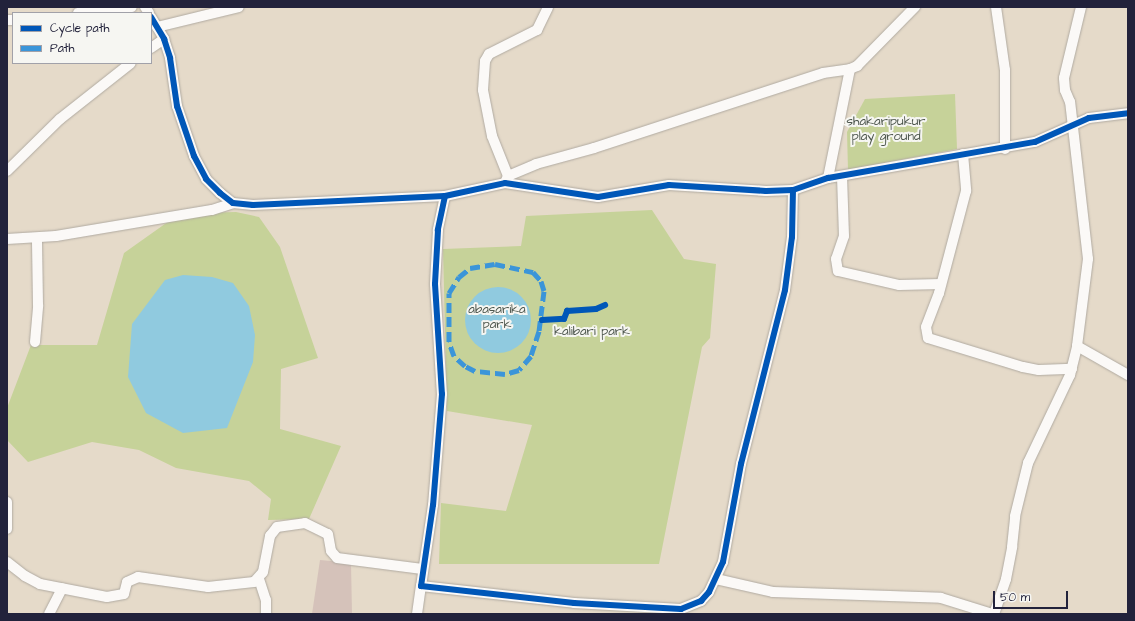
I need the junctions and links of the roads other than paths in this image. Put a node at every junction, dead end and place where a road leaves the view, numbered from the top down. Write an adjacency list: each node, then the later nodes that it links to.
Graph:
1 (132, 7): 7 (street)
2 (239, 7): 9 (street)
3 (548, 7): 21 (street)
4 (915, 7): 13 (street)
5 (996, 7): 16 (street)
6 (1081, 7): 15 (street)
7 (87, 12)
8 (152, 19): 9 (street)
9 (157, 27): 10 (street)
10 (164, 39): 11 (street); 24 (street)
11 (152, 47)
12 (130, 64): 18 (street)
13 (850, 70): 20 (street); 21 (street)
14 (1128, 113): 15 (street)
15 (1073, 125): 16 (street); 29 (street)
16 (1005, 149): 17 (street)
17 (963, 154): 19 (street); 27 (street)
18 (7, 171)
19 (842, 176): 20 (street); 27 (street)
20 (828, 178): 22 (street)
21 (507, 179): 22 (street); 23 (street)
22 (793, 190): 37 (street)
23 (445, 196): 24 (street); 35 (street)
24 (232, 203): 26 (street)
25 (7, 239): 26 (street)
26 (37, 239): 28 (street)
27 (941, 284): 30 (street)
28 (35, 342)
29 (1077, 346): 30 (street); 31 (street)
30 (1072, 369): 44 (street)
31 (1128, 375)
32 (7, 502): 33 (street)
33 (7, 529)
34 (7, 562): 39 (street)
35 (422, 569): 36 (street); 38 (street)
36 (259, 579): 39 (street); 42 (street)
37 (716, 579): 40 (street); 44 (street)
38 (421, 586): 40 (street); 43 (street)
39 (62, 588): 41 (street)
40 (650, 611)
41 (49, 614)
42 (266, 614)
43 (417, 614)
44 (993, 614)

